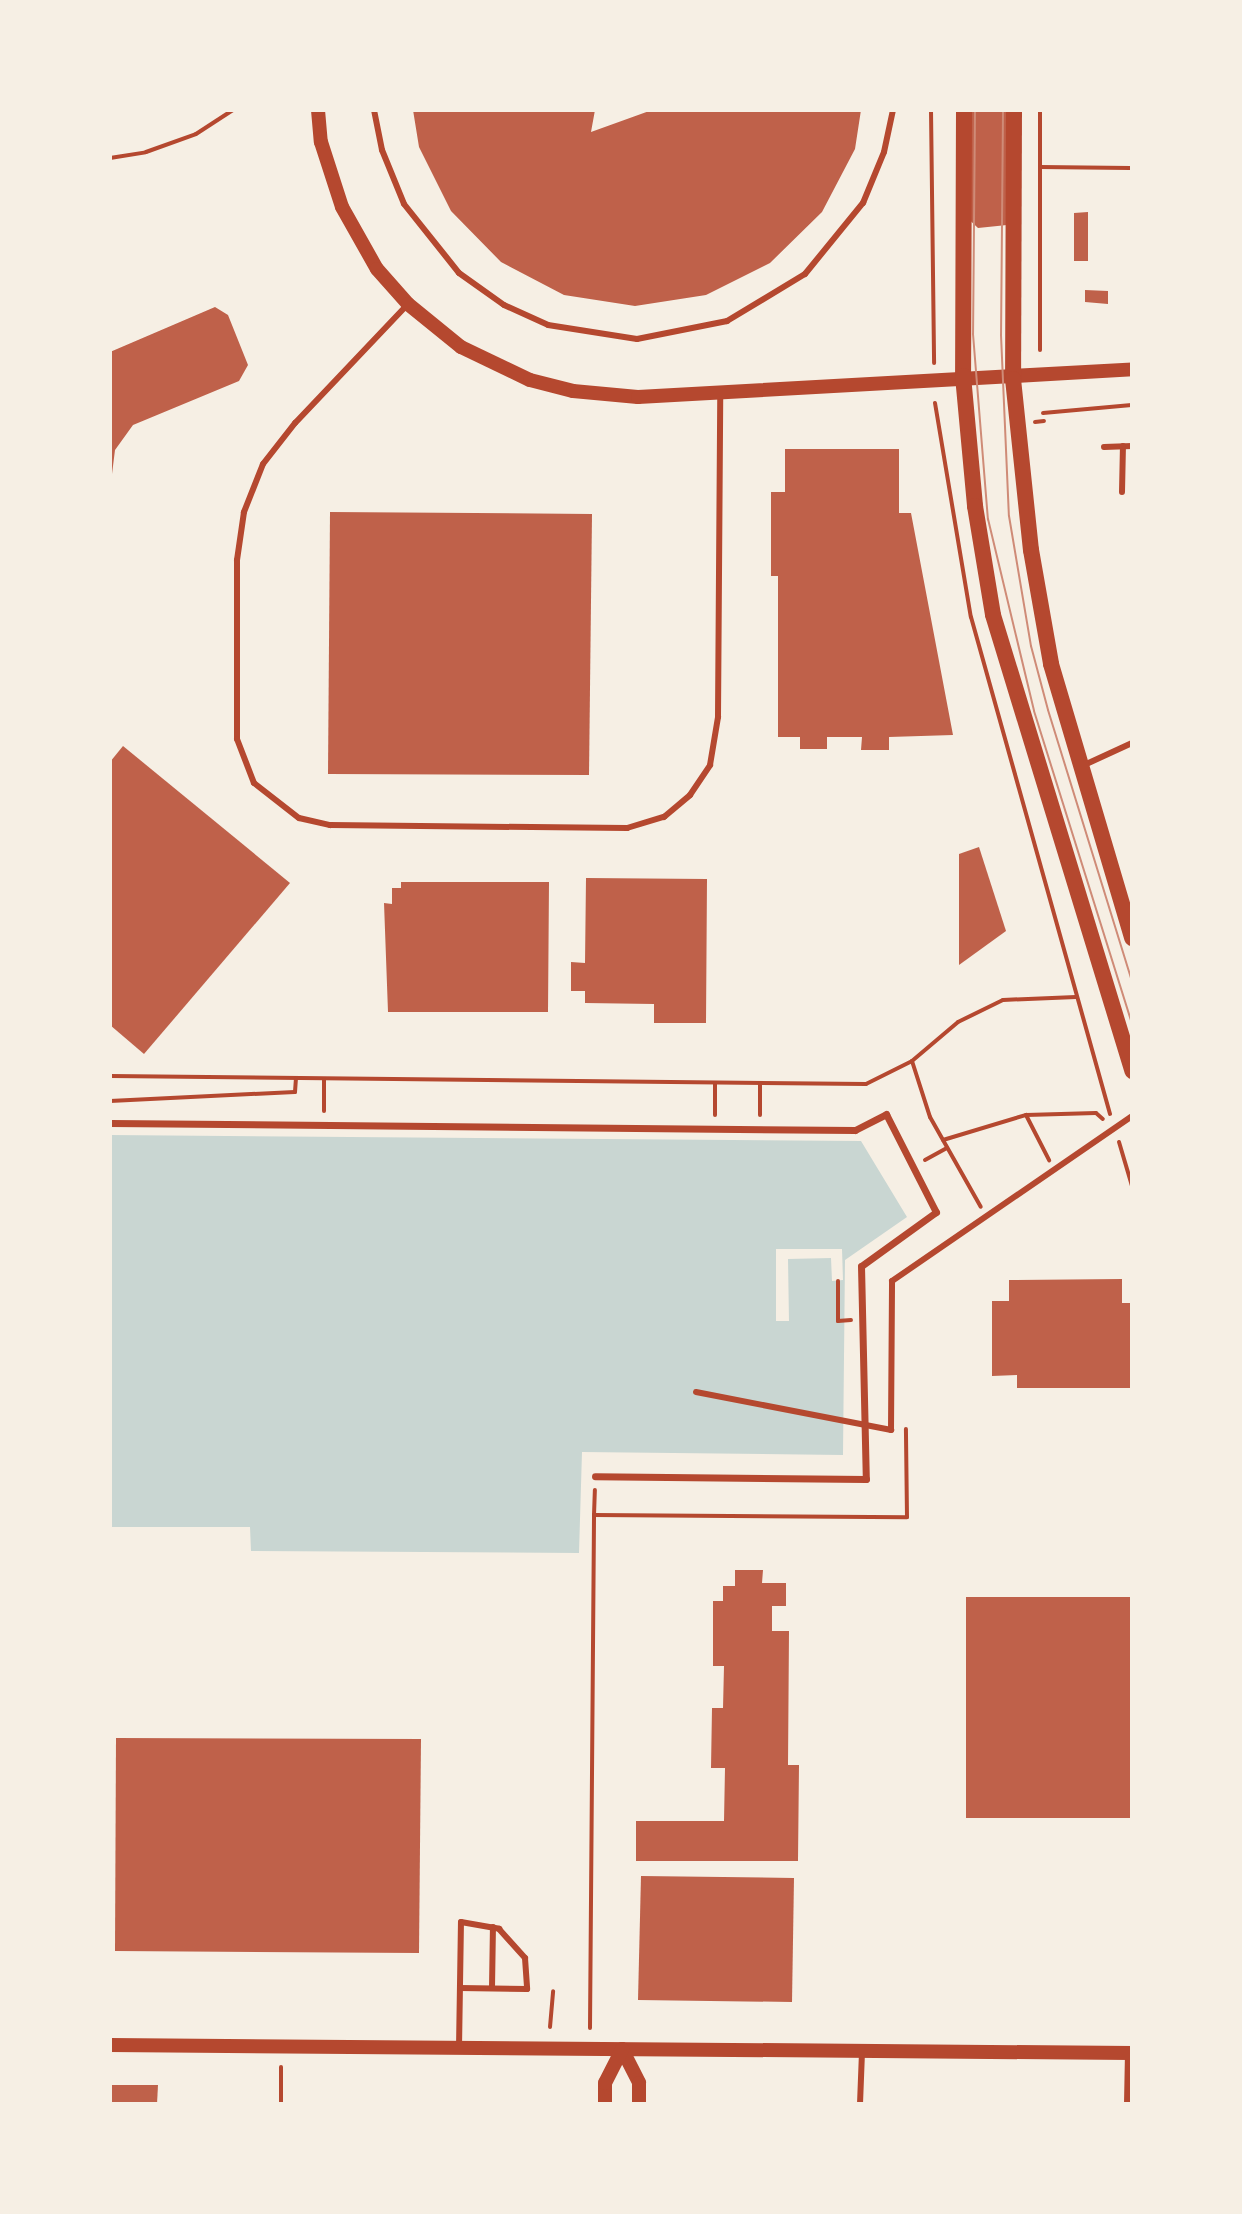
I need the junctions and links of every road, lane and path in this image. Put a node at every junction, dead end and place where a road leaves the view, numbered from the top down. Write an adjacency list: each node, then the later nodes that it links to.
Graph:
1 (233, 110): 9 (path)
2 (318, 110): 12 (street)
3 (374, 110): 4 (lane)
4 (893, 110)
5 (931, 110): 14 (path)
6 (964, 110): 16 (main road)
7 (1014, 110): 17 (main road)
8 (1040, 110): 10 (path)
9 (110, 158)
10 (1040, 167): 11 (path); 13 (path)
11 (1130, 168)
12 (408, 304): 18 (street); 18 (lane)
13 (1040, 350)
14 (934, 363)
15 (1132, 369): 17 (street)
16 (963, 376): 17 (street); 18 (street); 35 (main road)
17 (1013, 379): 31 (main road)
18 (720, 394)
19 (935, 403): 24 (path)
20 (1132, 405): 21 (path)
21 (1043, 413)
22 (1044, 421): 23 (path)
23 (1035, 422)
24 (937, 427): 25 (path); 33 (path)
25 (952, 427)
26 (1123, 446): 27 (lane); 28 (lane); 29 (lane)
27 (1132, 446)
28 (1104, 447)
29 (1122, 492)
30 (1132, 743): 31 (lane)
31 (1079, 768): 32 (main road)
32 (1132, 938)
33 (1076, 997): 34 (path); 48 (path)
34 (912, 1061): 40 (path); 49 (path)
35 (1132, 1071)
36 (110, 1076): 37 (path)
37 (296, 1078): 38 (path); 41 (path)
38 (324, 1078): 39 (path); 44 (path)
39 (715, 1082): 40 (path); 45 (path)
40 (760, 1083): 46 (path)
41 (110, 1101)
42 (1026, 1115): 48 (path); 49 (path); 52 (path)
43 (1132, 1116): 48 (lane)
44 (324, 1117)
45 (715, 1121)
46 (760, 1121)
47 (110, 1123): 51 (street)
48 (1114, 1128): 52 (lane); 53 (path)
49 (943, 1140): 50 (path)
50 (947, 1148): 51 (path); 54 (path)
51 (912, 1166): 58 (street)
52 (1054, 1169): 54 (lane)
53 (1132, 1186)
54 (986, 1216): 58 (lane)
55 (838, 1281): 56 (path)
56 (838, 1321)
57 (696, 1392): 58 (lane)
58 (865, 1425): 60 (street)
59 (906, 1425): 61 (path)
60 (595, 1476): 61 (path)
61 (594, 1515): 67 (path)
62 (493, 1927): 63 (lane); 64 (lane); 64 (lane)
63 (460, 1988): 64 (lane); 69 (lane)
64 (492, 1988)
65 (553, 1991): 66 (path)
66 (550, 2027)
67 (590, 2028)
68 (110, 2045): 69 (street)
69 (459, 2048): 70 (street)
70 (622, 2049): 71 (street); 75 (street); 76 (street)
71 (862, 2051): 72 (street); 77 (lane)
72 (1130, 2053): 78 (lane)
73 (281, 2067): 74 (path)
74 (281, 2104)
75 (605, 2104)
76 (639, 2104)
77 (860, 2104)
78 (1127, 2104)

